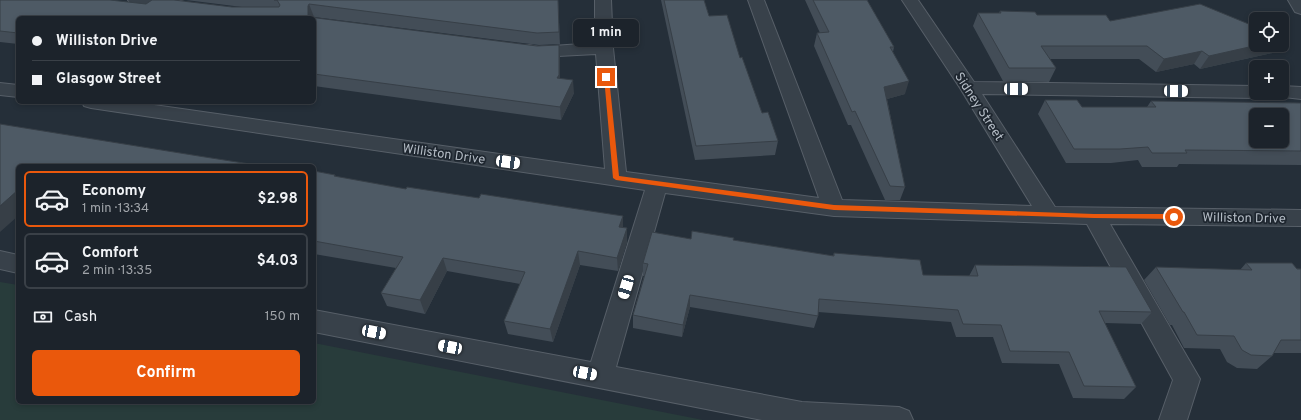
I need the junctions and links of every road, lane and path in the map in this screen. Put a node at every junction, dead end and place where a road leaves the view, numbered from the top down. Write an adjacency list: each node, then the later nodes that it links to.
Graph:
1 (136, 0): 6 (street)
2 (603, 0): 8 (street)
3 (756, 0): 19 (street)
4 (910, 0): 10 (street, Sidney Street)
5 (1296, 0): 7 (street)
6 (191, 7)
7 (1301, 9)
8 (604, 48): 9 (street); 17 (street)
9 (516, 49)
10 (969, 88): 13 (street); 20 (street, Sidney Street)
11 (0, 89): 12 (street)
12 (16, 91)
13 (1249, 92)
14 (1289, 92): 15 (street)
15 (1301, 93)
16 (105, 104): 17 (street, Williston Drive)
17 (616, 178): 18 (street, Williston Drive)
18 (657, 184): 19 (street, Williston Drive); 26 (street)
19 (834, 208): 20 (street, Williston Drive)
20 (1048, 214): 21 (street, Williston Drive)
21 (1094, 216): 22 (street, Williston Drive); 28 (street)
22 (1301, 218)
23 (0, 260): 24 (street)
24 (16, 264)
25 (316, 321): 26 (street)
26 (600, 376): 27 (street)
27 (900, 420)
28 (1173, 420)

